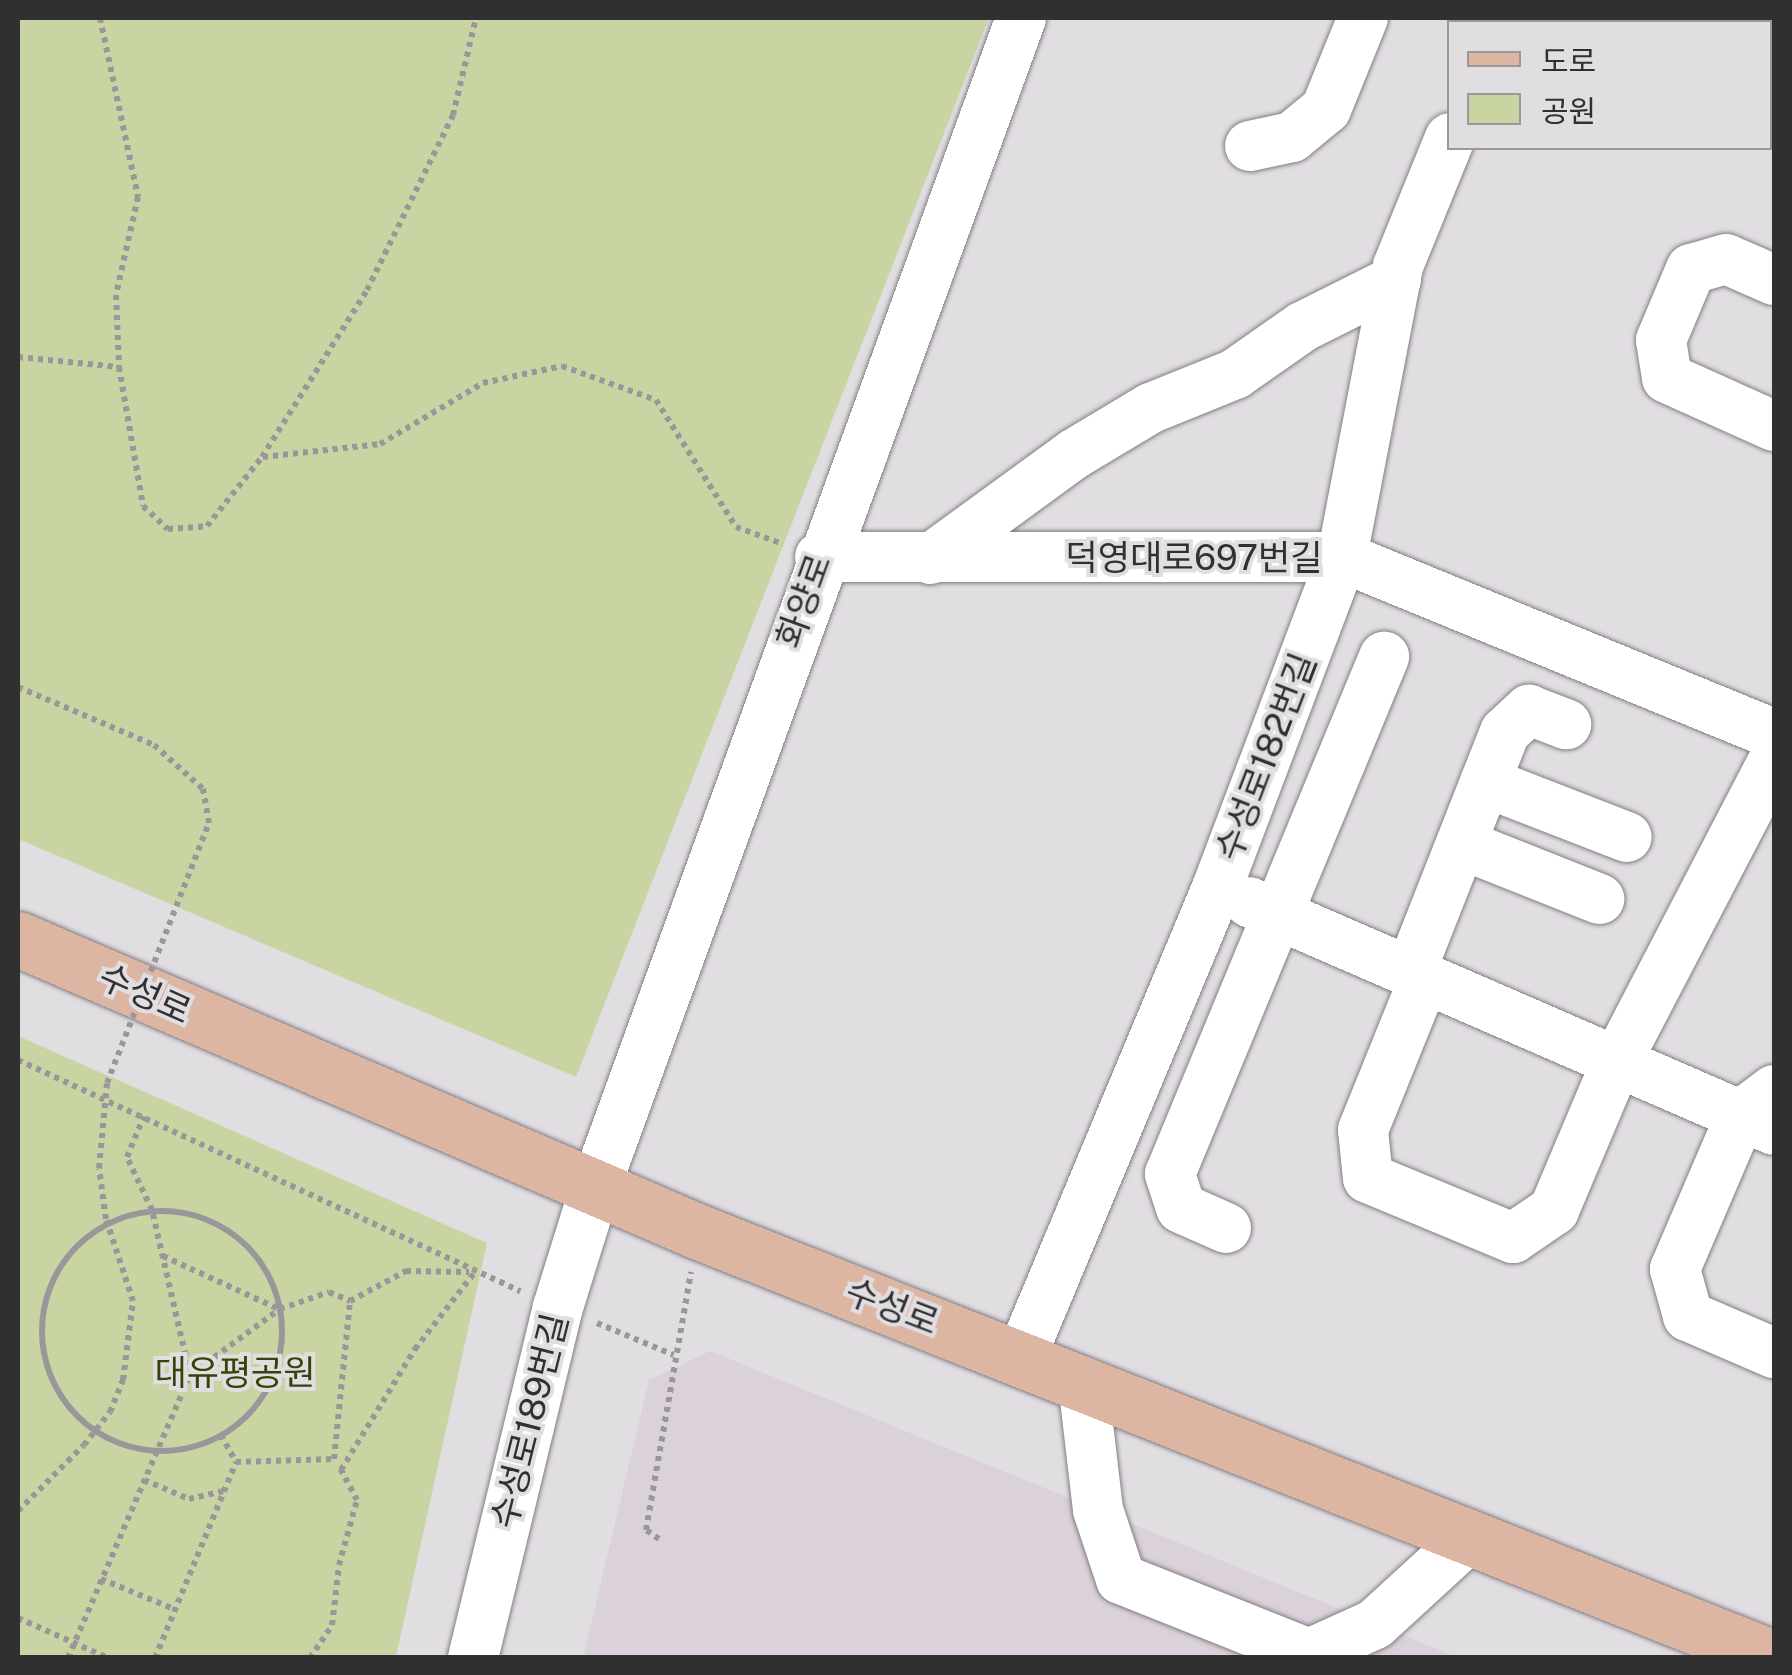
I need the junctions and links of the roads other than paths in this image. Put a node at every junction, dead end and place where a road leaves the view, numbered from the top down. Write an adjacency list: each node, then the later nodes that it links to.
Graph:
1 (1021, 18): 8 (street, 화양로)
2 (1363, 18): 3 (street)
3 (1250, 146)
4 (1447, 146): 5 (street, 수성로182번길)
5 (1396, 280): 9 (street, 수성로182번길); 10 (street)
6 (1774, 280): 7 (street)
7 (1774, 426)
8 (820, 557): 10 (street, 덕영대로697번길); 25 (street, 화양로)
9 (1342, 557): 10 (street, 덕영대로697번길); 13 (street, 덕영대로697번길); 18 (street, 수성로182번길)
10 (930, 559)
11 (1384, 657): 20 (street)
12 (1566, 724): 15 (street)
13 (1774, 734)
14 (1774, 759): 23 (street)
15 (1485, 782): 16 (street); 17 (street)
16 (1627, 837)
17 (1461, 844): 19 (street); 22 (street)
18 (1217, 888): 20 (street); 28 (street, 수성로182번길)
19 (1599, 899)
20 (1276, 914): 22 (street); 26 (street)
21 (18, 939): 25 (main road, 수성로)
22 (1417, 976): 23 (street); 23 (street)
23 (1616, 1061): 24 (street)
24 (1763, 1112): 27 (street)
25 (595, 1188): 28 (main road, 수성로); 32 (street, 수성로189번길)
26 (1226, 1228)
27 (1774, 1354)
28 (1021, 1357): 29 (main road, 수성로)
29 (1083, 1382): 30 (main road, 수성로); 31 (street)
30 (1471, 1536): 31 (street); 33 (main road, 수성로)
31 (1313, 1656)
32 (473, 1658)
33 (1774, 1658)

